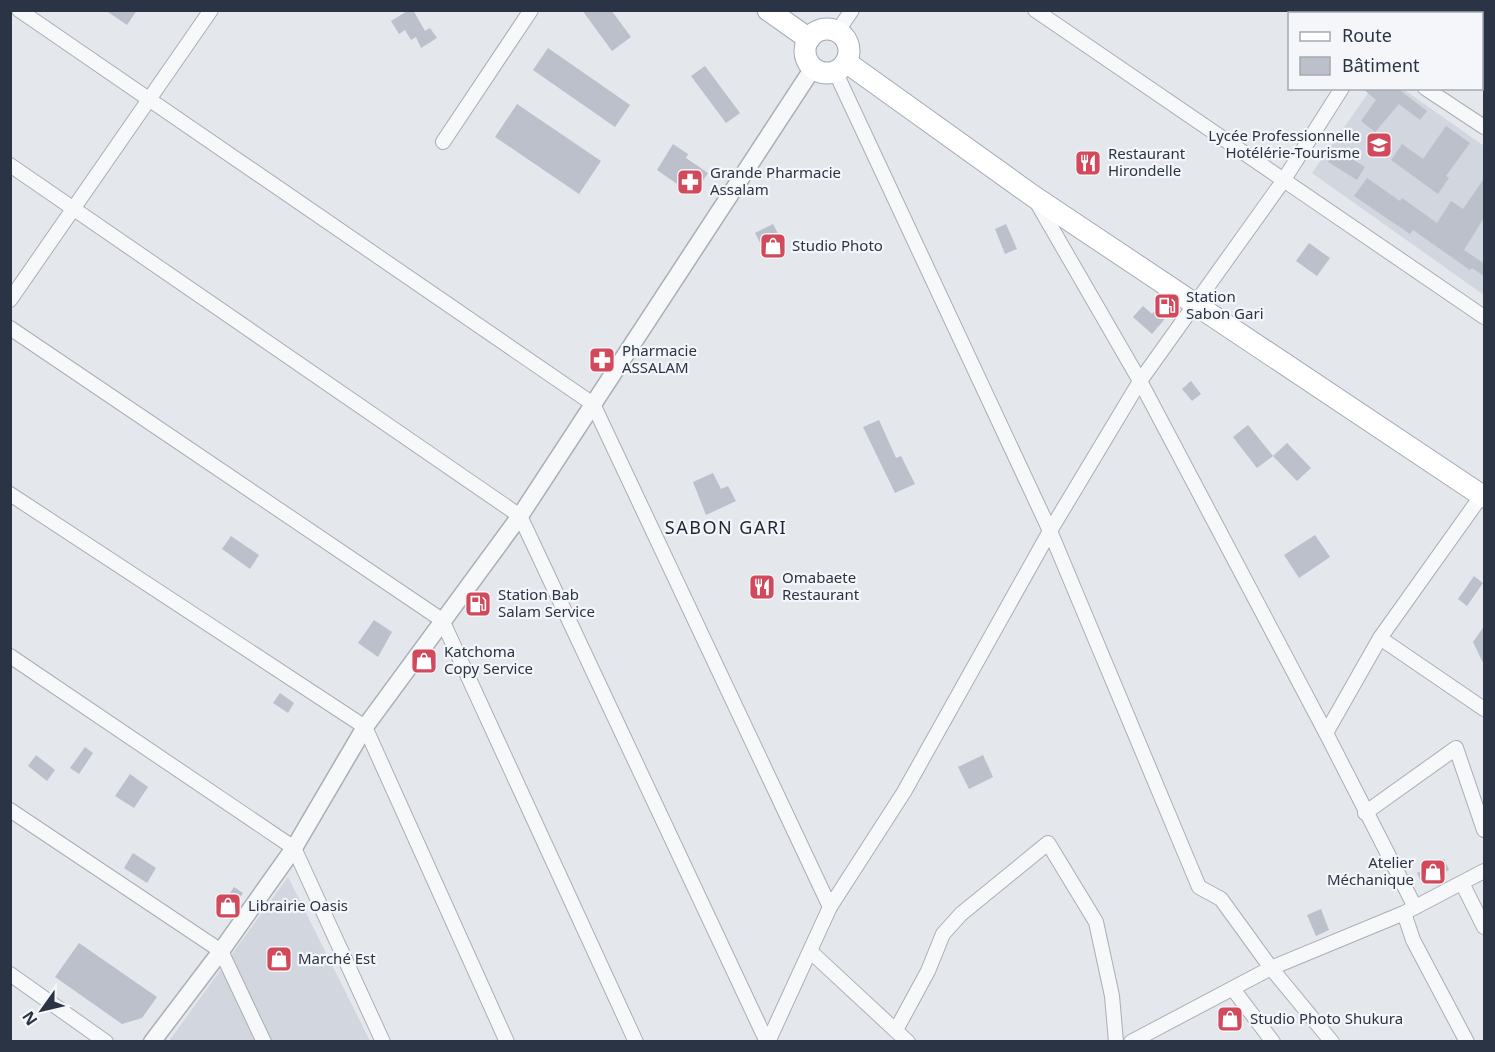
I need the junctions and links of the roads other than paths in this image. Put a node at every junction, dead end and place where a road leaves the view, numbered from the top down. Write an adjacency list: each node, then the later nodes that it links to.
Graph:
1 (20, 10): 13 (street)
2 (211, 10): 13 (street)
3 (531, 10): 15 (street)
4 (768, 10): 8 (main road)
5 (852, 10): 7 (street)
6 (1035, 10): 17 (street)
7 (837, 32): 8 (main road); 9 (main road)
8 (809, 39): 10 (main road)
9 (841, 67): 10 (main road); 18 (main road); 29 (street)
10 (813, 68): 25 (street)
11 (1341, 90): 17 (street)
12 (1428, 90): 14 (street)
13 (149, 100): 19 (street); 25 (street)
14 (1485, 127)
15 (443, 142)
16 (10, 165): 19 (street)
17 (1283, 181): 21 (street); 22 (street)
18 (1033, 196): 21 (main road); 24 (street)
19 (74, 208): 20 (street); 28 (street)
20 (10, 300)
21 (1196, 304): 24 (street); 27 (main road)
22 (1485, 317)
23 (10, 328): 30 (street)
24 (1140, 381): 29 (street); 35 (street)
25 (593, 404): 28 (street); 42 (street)
26 (10, 494): 34 (street)
27 (1484, 495): 31 (street)
28 (520, 516): 30 (street); 58 (street)
29 (1050, 531): 42 (street); 47 (street)
30 (442, 620): 34 (street); 57 (street)
31 (1380, 638): 33 (street); 35 (street)
32 (10, 656): 39 (street)
33 (1485, 709)
34 (365, 727): 39 (street); 56 (street)
35 (1326, 733): 37 (street)
36 (10, 810): 45 (street)
37 (1365, 813): 38 (street); 43 (street)
38 (1485, 830)
39 (294, 848): 45 (street); 55 (street)
40 (1485, 872): 41 (street)
41 (1462, 885): 43 (street); 44 (street)
42 (830, 907): 46 (street)
43 (1410, 910): 47 (street); 65 (street)
44 (1485, 927)
45 (221, 951): 53 (street); 54 (street)
46 (811, 952): 50 (street); 58 (street)
47 (1271, 968): 49 (street); 64 (street)
48 (10, 974): 52 (street)
49 (1233, 990): 51 (street); 63 (street)
50 (896, 1030): 59 (street); 60 (street)
51 (1154, 1030): 61 (street); 62 (street)
52 (106, 1041)
53 (152, 1041)
54 (264, 1041)
55 (384, 1041)
56 (507, 1041)
57 (636, 1041)
58 (768, 1041)
59 (908, 1041)
60 (1116, 1041)
61 (1131, 1041)
62 (1164, 1041)
63 (1273, 1041)
64 (1332, 1041)
65 (1467, 1041)

